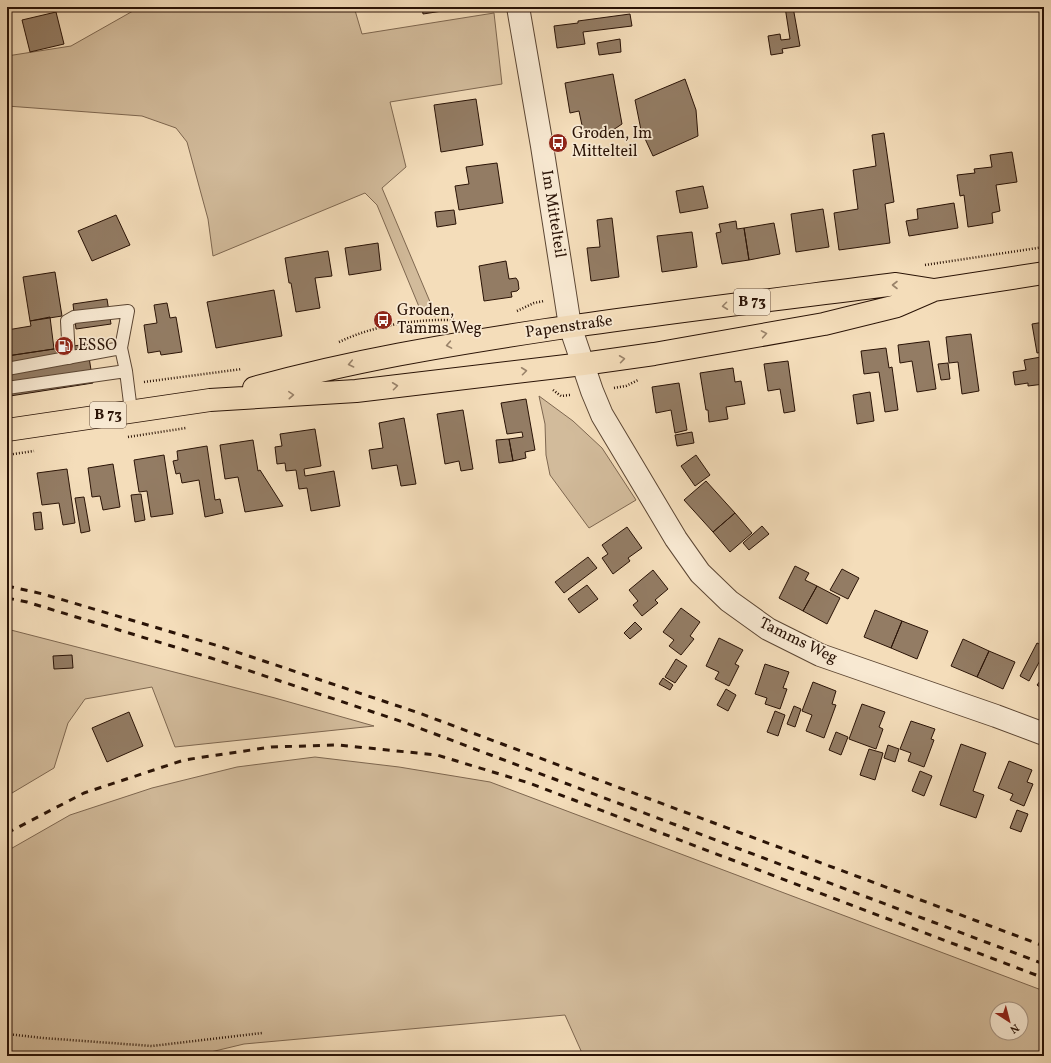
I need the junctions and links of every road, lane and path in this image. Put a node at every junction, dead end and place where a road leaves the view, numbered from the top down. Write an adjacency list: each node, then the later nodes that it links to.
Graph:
1 (518, 7): 7 (street, Im Mittelteil)
2 (1044, 273): 3 (main road, Papenstraße / B 73)
3 (934, 290): 7 (main road, Papenstraße / B 73, one-way to 7); 11 (main road, Papenstraße / B 73, one-way to 3)
4 (534, 303): 5 (path)
5 (511, 313)
6 (458, 320): 8 (path)
7 (570, 326): 11 (street, Im Mittelteil); 17 (main road, Papenstraße / B 73, one-way to 17)
8 (335, 344)
9 (121, 348): 10 (lane); 10 (lane); 14 (lane)
10 (69, 358): 13 (lane)
11 (583, 364): 17 (main road, Papenstraße / B 73, one-way to 11); 20 (street, Tamms Weg)
12 (247, 368): 15 (path)
13 (7, 369)
14 (126, 371): 15 (lane); 16 (lane)
15 (127, 384): 18 (lane)
16 (7, 388)
17 (210, 400): 18 (main road, Papenstraße / B 73)
18 (131, 411): 19 (main road, Papenstraße / B 73)
19 (7, 430)
20 (1044, 734)
21 (262, 1033): 22 (path)
22 (7, 1034)

